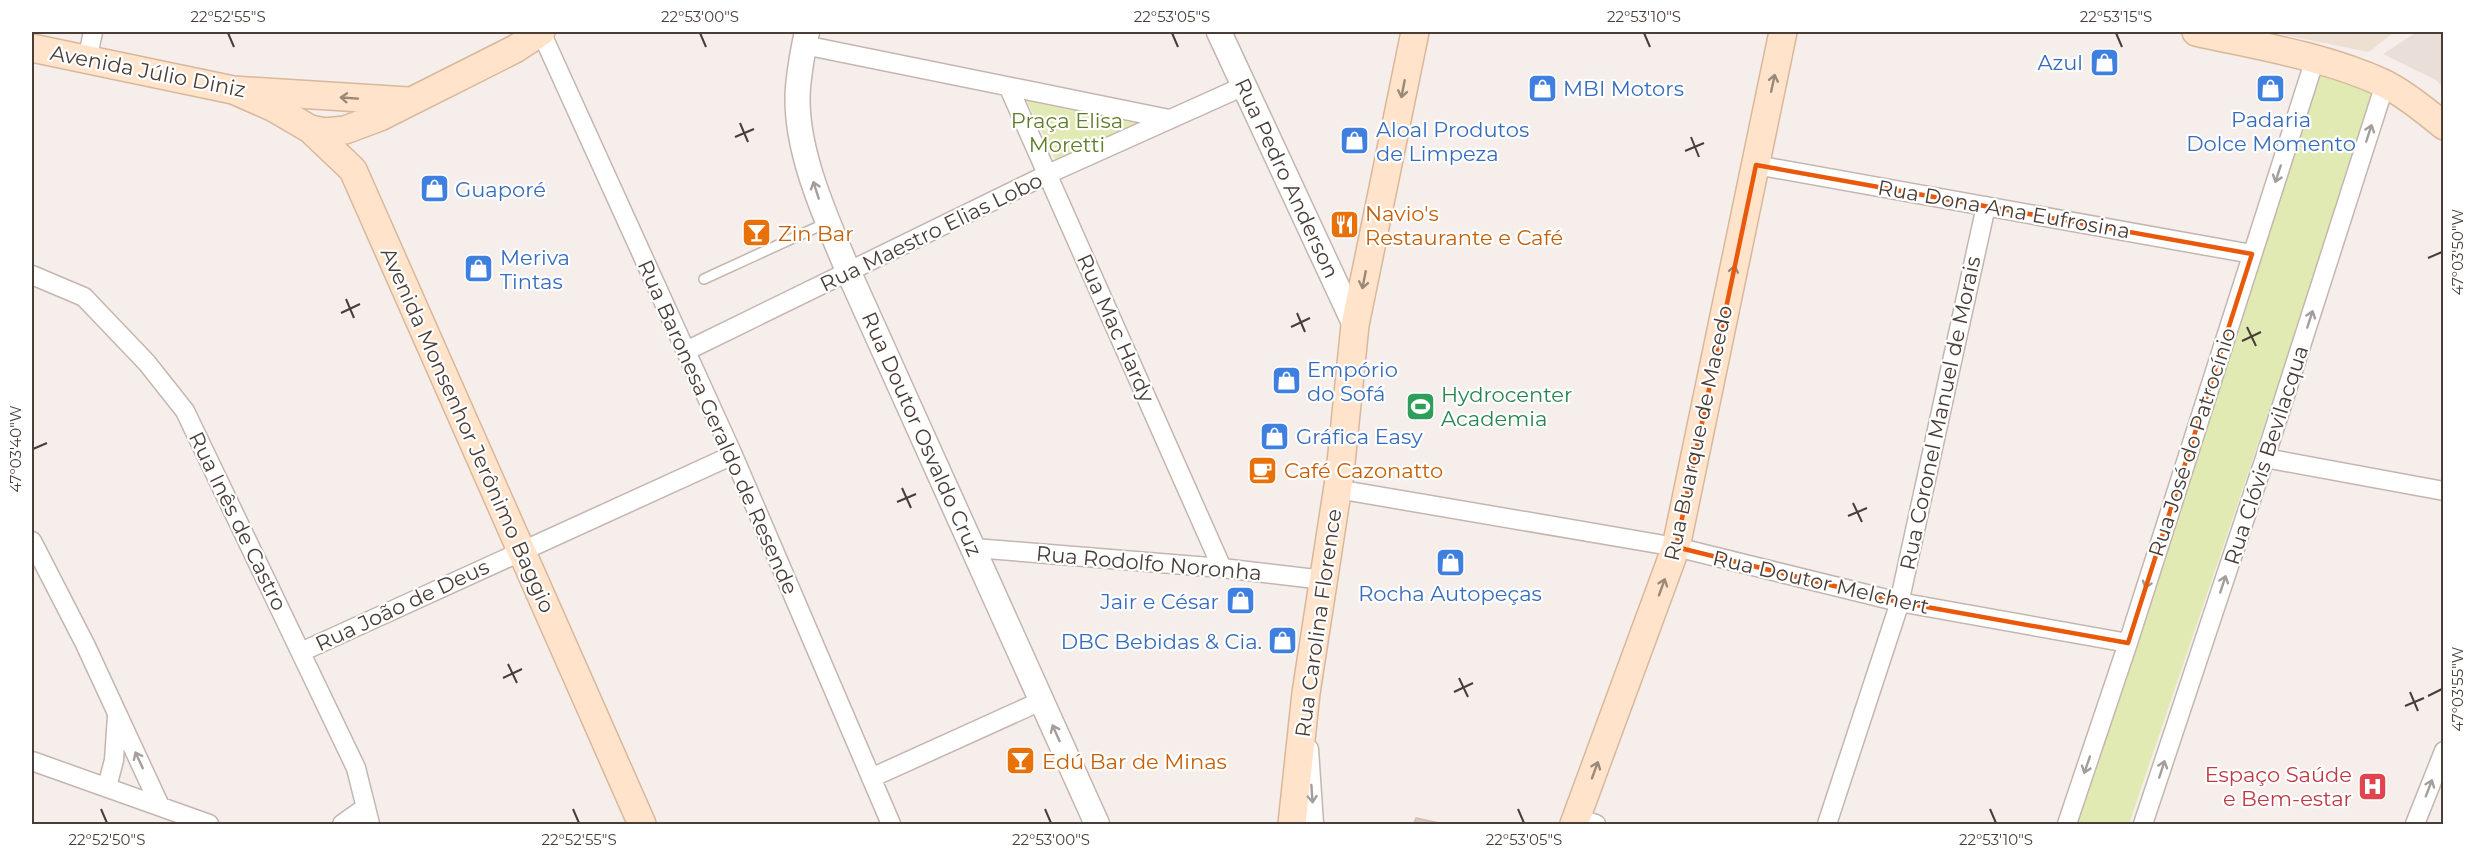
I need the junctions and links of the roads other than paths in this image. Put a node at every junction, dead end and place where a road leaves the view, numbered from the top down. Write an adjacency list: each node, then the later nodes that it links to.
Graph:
1 (93, 32): 10 (street)
2 (541, 32): 15 (main road, Rua Baronesa Geraldo de Resende); 30 (street, Rua Baronesa Geraldo de Resende)
3 (1219, 32): 12 (street, Rua Pedro Anderson)
4 (1415, 32): 29 (main road, Rua Carolina Florence, one-way to 29)
5 (1784, 32): 20 (main road, Rua Buarque de Macedo, one-way to 5)
6 (2196, 32): 9 (main road)
7 (806, 38): 13 (street); 24 (street, Rua Doutor Osvaldo Cruz, one-way to 7)
8 (32, 48): 10 (main road, Avenida Júlio Diniz)
9 (2315, 59): 11 (main road); 25 (street, Rua José do Patrocínio, one-way to 25)
10 (87, 60): 14 (main road, Avenida Júlio Diniz)
11 (2385, 84): 18 (main road); 32 (street, Rua Clóvis Bevilacqua, one-way to 11)
12 (1244, 86): 17 (street, Rua Maestro Elias Lobo); 29 (street, Rua Pedro Anderson)
13 (1009, 88): 17 (street); 22 (street, Rua Mac Hardy)
14 (233, 90): 15 (main road, Avenida Júlio Diniz, one-way to 14); 19 (main road, Avenida Monsenhor Jerônimo Baggio)
15 (408, 101): 16 (main road, Rua Baronesa Geraldo de Resende)
16 (380, 117): 19 (main road); 21 (main road)
17 (1169, 119): 22 (street, Rua Maestro Elias Lobo)
18 (2444, 126)
19 (310, 129): 21 (main road, Avenida Monsenhor Jerônimo Baggio)
20 (1756, 165): 23 (street, Rua Dona Ana Eufrosina); 36 (main road, Rua Buarque de Macedo, one-way to 20)
21 (353, 170): 38 (main road, Avenida Monsenhor Jerônimo Baggio)
22 (1048, 174): 26 (street, Rua Maestro Elias Lobo); 39 (street, Rua Mac Hardy)
23 (1986, 206): 25 (street, Rua Dona Ana Eufrosina); 41 (street, Rua Coronel Manuel de Morais)
24 (828, 222): 26 (street, Rua Doutor Osvaldo Cruz); 28 (lane)
25 (2252, 254): 42 (street, Rua José do Patrocínio, one-way to 42)
26 (849, 273): 30 (street, Rua Maestro Elias Lobo); 37 (street, Rua Doutor Osvaldo Cruz)
27 (32, 275): 43 (street, Rua Inês de Castro)
28 (704, 279)
29 (1355, 325): 33 (main road, Rua Carolina Florence)
30 (686, 351): 31 (street, Rua Baronesa Geraldo de Resende)
31 (733, 454): 38 (street, Rua João de Deus); 49 (street, Rua Baronesa Geraldo de Resende)
32 (2265, 458): 34 (street); 63 (street, Rua Clóvis Bevilacqua, one-way to 32)
33 (1337, 489): 36 (street, Rua Doutor Melchert); 40 (main road, Rua Carolina Florence)
34 (2444, 491)
35 (32, 541): 46 (street)
36 (1676, 547): 41 (street, Rua Doutor Melchert); 53 (main road, Rua Buarque de Macedo, one-way to 36)
37 (974, 548): 39 (street, Rua Rodolfo Noronha); 45 (street, Rua Doutor Osvaldo Cruz)
38 (521, 550): 43 (street, Rua João de Deus); 56 (main road, Avenida Monsenhor Jerônimo Baggio)
39 (1222, 568): 40 (street, Rua Rodolfo Noronha)
40 (1324, 580): 44 (main road, Rua Carolina Florence)
41 (1899, 602): 42 (street, Rua Doutor Melchert); 61 (street, Rua Coronel Manuel de Morais)
42 (2128, 643): 62 (street, Rua José do Patrocínio, one-way to 62)
43 (301, 652): 52 (street, Rua Inês de Castro)
44 (1306, 693): 59 (main road, Rua Carolina Florence); 60 (street, one-way to 60)
45 (1041, 701): 49 (street); 58 (street, Rua Doutor Osvaldo Cruz, one-way to 45)
46 (117, 715): 50 (street); 51 (street, one-way to 46)
47 (2444, 751): 64 (street, one-way to 47)
48 (32, 761): 50 (street)
49 (871, 778): 57 (street, Rua Baronesa Geraldo de Resende)
50 (107, 787): 51 (street)
51 (160, 806): 54 (street)
52 (368, 816): 55 (street)
53 (1583, 822)
54 (209, 825)
55 (342, 825)
56 (642, 825)
57 (891, 825)
58 (1097, 825)
59 (1292, 825)
60 (1314, 825)
61 (1827, 825)
62 (2067, 825)
63 (2143, 825)
64 (2415, 825)

